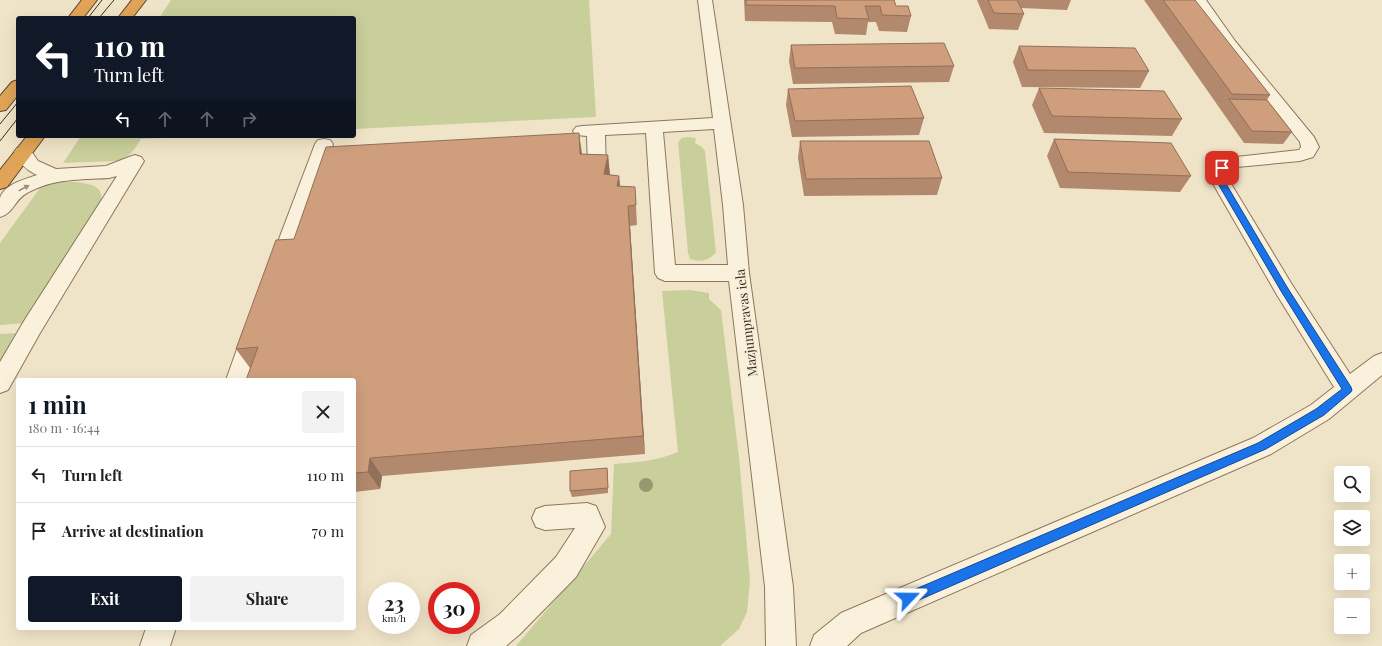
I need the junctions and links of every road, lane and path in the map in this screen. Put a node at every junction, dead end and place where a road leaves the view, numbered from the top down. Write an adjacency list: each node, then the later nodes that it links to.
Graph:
1 (90, 0): 5 (highway)
2 (139, 0): 6 (highway)
3 (705, 0): 9 (street, Mazjumpravas iela)
4 (1199, 0): 24 (street)
5 (77, 16)
6 (127, 16)
7 (16, 87): 8 (highway)
8 (0, 106)
9 (722, 124): 10 (street); 18 (street, Mazjumpravas iela)
10 (654, 127): 14 (street); 18 (street)
11 (34, 138): 13 (highway)
12 (324, 144): 19 (street)
13 (23, 152): 15 (street); 16 (highway)
14 (597, 170)
15 (55, 175): 17 (street, one-way to 15); 23 (street)
16 (0, 183)
17 (0, 211)
18 (740, 273): 29 (street, Mazjumpravas iela)
19 (271, 287)
20 (258, 317): 22 (street)
21 (1382, 362): 24 (street)
22 (239, 378)
23 (0, 383)
24 (1348, 390): 30 (street)
25 (545, 518): 28 (street)
26 (160, 630): 27 (street)
27 (155, 646)
28 (482, 646)
29 (781, 646)
30 (825, 646)

